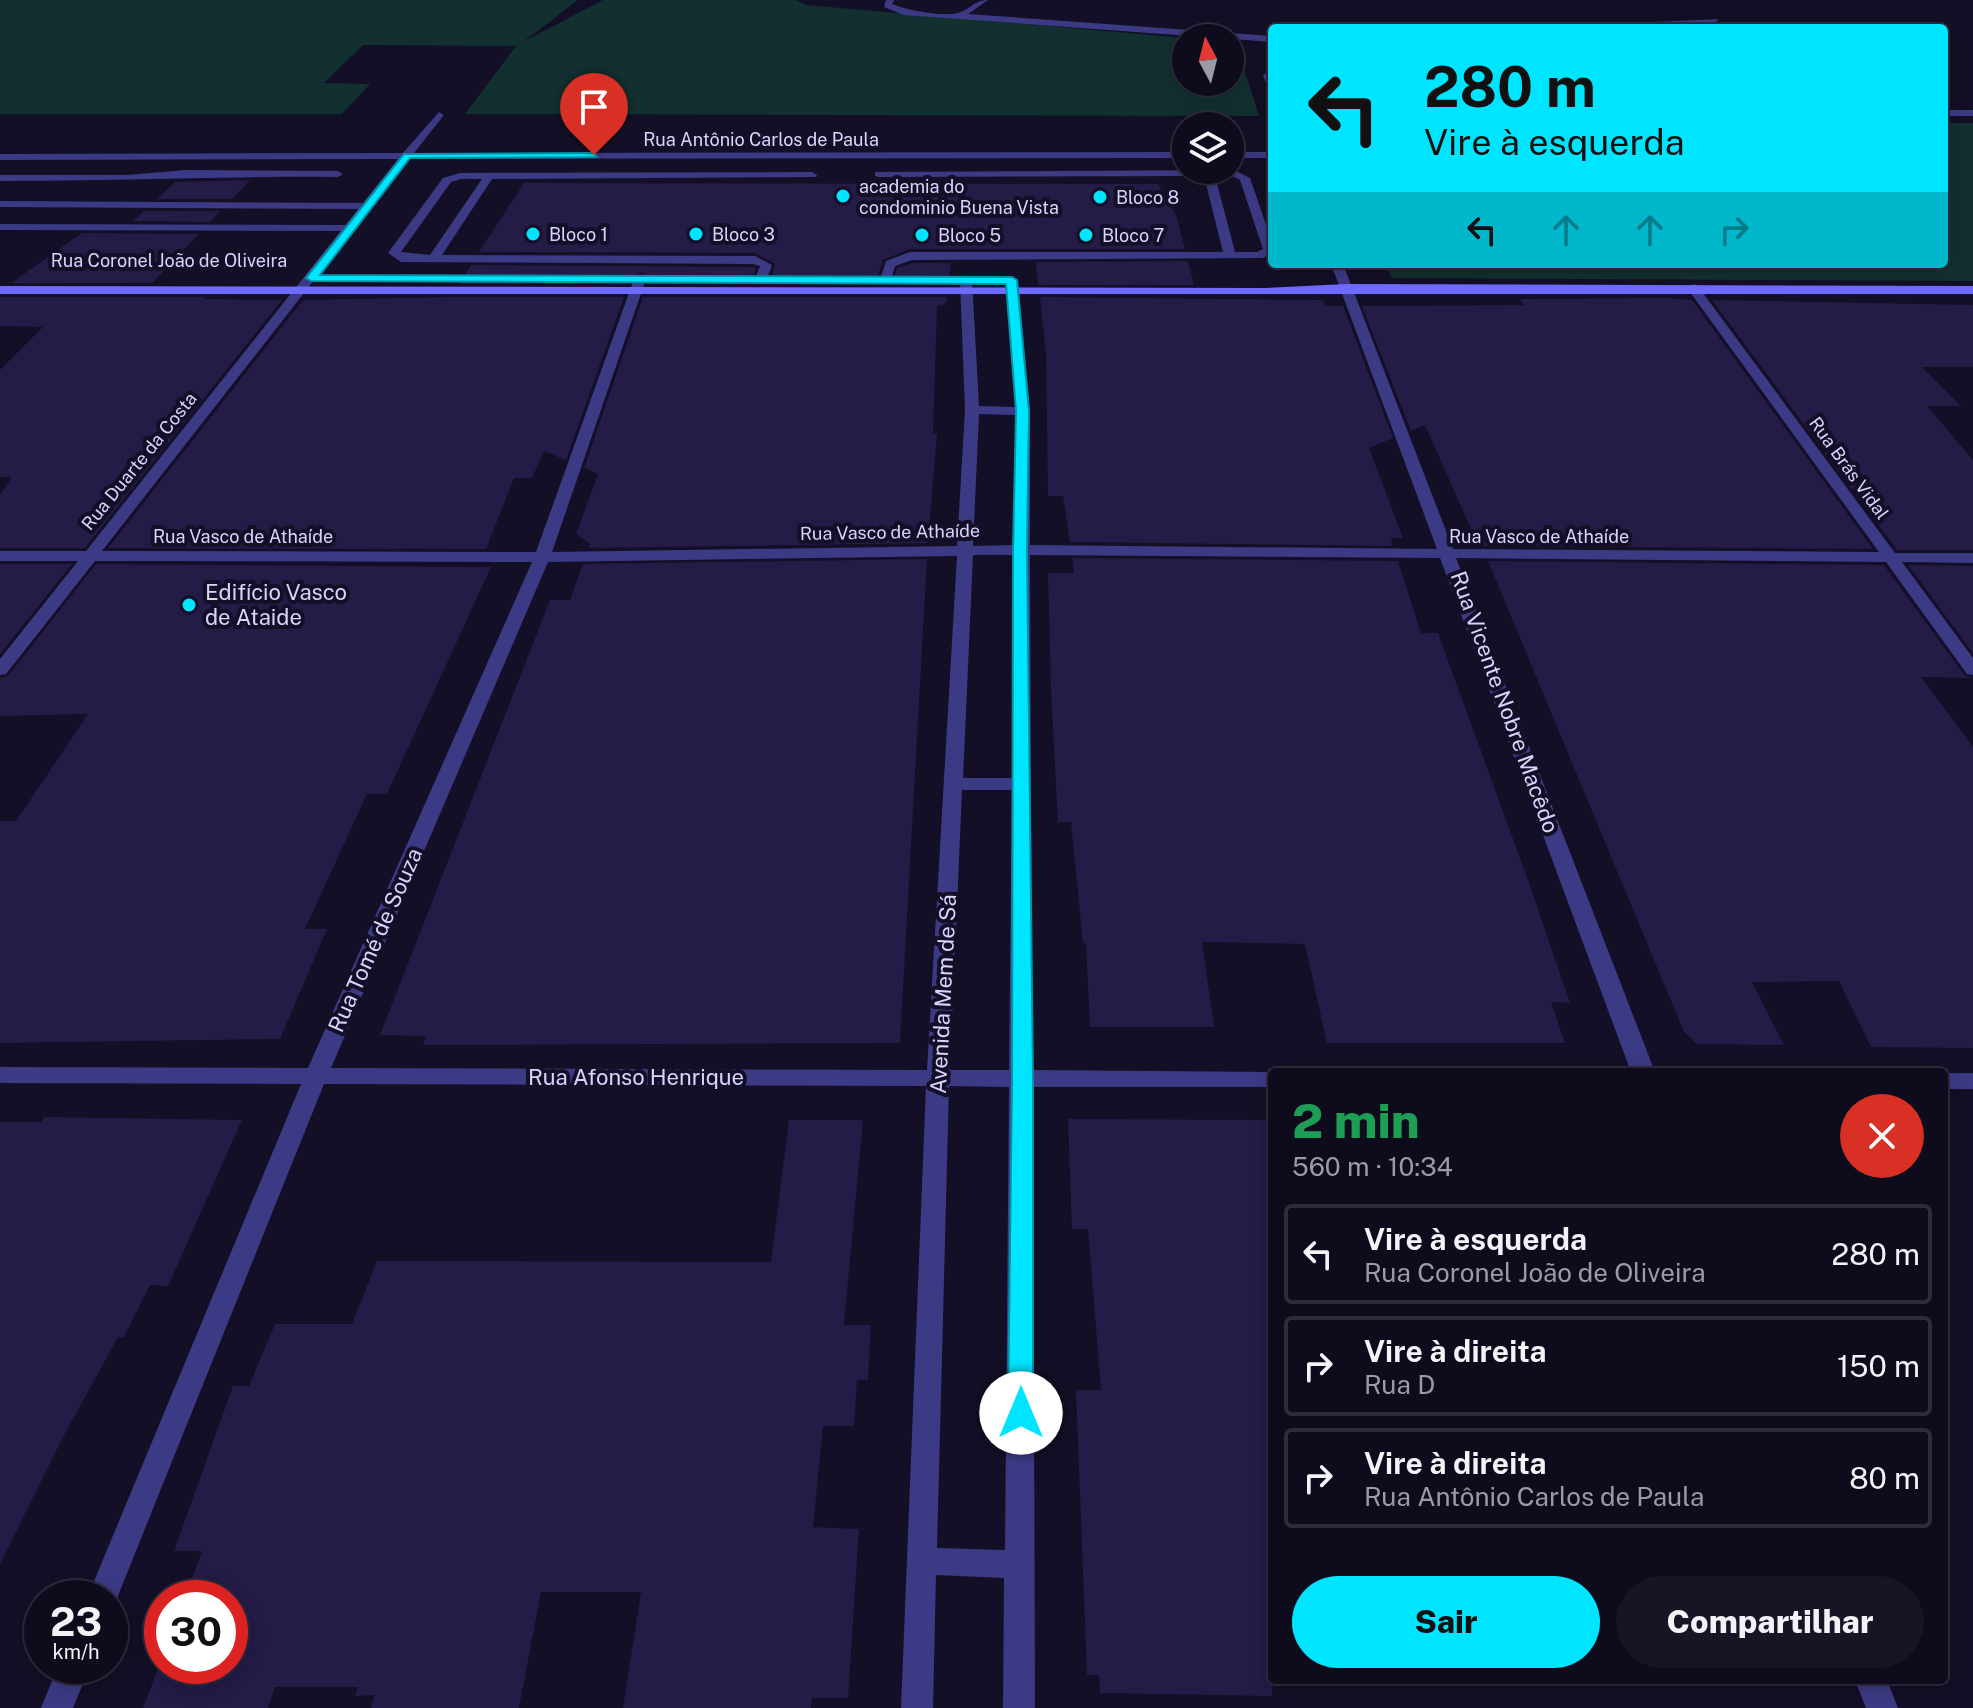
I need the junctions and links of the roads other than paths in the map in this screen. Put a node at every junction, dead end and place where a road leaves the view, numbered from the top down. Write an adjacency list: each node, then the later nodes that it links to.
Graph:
1 (890, 0): 3 (street)
2 (984, 0): 3 (street)
3 (960, 16): 6 (street)
4 (1715, 21): 5 (street)
5 (1661, 24)
6 (1268, 39)
7 (1948, 113): 8 (street)
8 (1973, 113)
9 (439, 115): 13 (street, Rua Duarte da Costa)
10 (1172, 155): 13 (street, Rua Antônio Carlos de Paula)
11 (1244, 155): 12 (street)
12 (1268, 155)
13 (407, 156): 14 (street, Rua Antônio Carlos de Paula); 24 (street, Rua Duarte da Costa)
14 (0, 157)
15 (338, 174): 20 (street)
16 (879, 174): 17 (street)
17 (1172, 174)
18 (812, 175): 19 (street)
19 (489, 176): 30 (street); 30 (street)
20 (0, 178)
21 (1244, 178): 27 (street)
22 (1212, 184): 29 (street)
23 (0, 204): 24 (street)
24 (368, 206): 26 (street, Rua Duarte da Costa)
25 (0, 227): 26 (street)
26 (350, 228): 33 (street, Rua Duarte da Costa)
27 (1268, 247)
28 (1268, 251): 29 (street)
29 (1230, 256): 35 (street)
30 (434, 258): 34 (street)
31 (1338, 268): 39 (street, Rua Vicente Nobre Macêdo)
32 (0, 278): 33 (street, Rua Coronel João de Oliveira)
33 (311, 278): 36 (street, Rua Coronel João de Oliveira); 43 (street, Rua Duarte da Costa)
34 (761, 279): 35 (street, Rua Coronel João de Oliveira); 36 (street, Rua Coronel João de Oliveira)
35 (886, 280): 37 (street, Rua Coronel João de Oliveira)
36 (637, 286): 37 (street, Rua Coronel João de Oliveira); 43 (street, Rua Coronel João de Oliveira); 51 (street, Rua Tomé de Souza)
37 (966, 286): 38 (street, Rua Coronel João de Oliveira); 44 (street, Avenida Mem de Sá)
38 (1012, 286): 39 (street, Rua Coronel João de Oliveira); 45 (street)
39 (1346, 288): 40 (street, Rua Coronel João de Oliveira); 49 (street, Rua Vicente Nobre Macêdo)
40 (1693, 288): 42 (street, Rua Coronel João de Oliveira); 52 (street, Rua Brás Vidal)
41 (0, 290): 43 (street, Rua Coronel João de Oliveira)
42 (1973, 290)
43 (301, 291): 48 (street, Rua Duarte da Costa)
44 (972, 410): 45 (street); 47 (street, Avenida Mem de Sá)
45 (1023, 411): 46 (street)
46 (1020, 550): 47 (street, Rua Vasco de Athaíde); 49 (street, Rua Vasco de Athaíde); 57 (street)
47 (967, 551): 51 (street, Rua Vasco de Athaíde); 56 (street, Avenida Mem de Sá)
48 (90, 555): 50 (street, Rua Vasco de Athaíde); 51 (street, Rua Vasco de Athaíde); 54 (street, Rua Duarte da Costa)
49 (1450, 555): 52 (street, Rua Vasco de Athaíde); 58 (street, Rua Vicente Nobre Macêdo)
50 (0, 556)
51 (542, 557): 60 (street, Rua Tomé de Souza)
52 (1890, 558): 53 (street, Rua Vasco de Athaíde); 55 (street, Rua Brás Vidal)
53 (1973, 558)
54 (0, 670)
55 (1973, 670)
56 (954, 784): 57 (street); 61 (street, Avenida Mem de Sá)
57 (1021, 784): 62 (street)
58 (1642, 1068)
59 (0, 1075): 60 (street, Rua Afonso Henrique)
60 (316, 1076): 61 (street, Rua Afonso Henrique); 68 (street, Rua Tomé de Souza)
61 (938, 1078): 62 (street, Rua Afonso Henrique); 66 (street, Avenida Mem de Sá)
62 (1023, 1079): 63 (street, Rua Afonso Henrique); 67 (street)
63 (1268, 1079)
64 (1948, 1081): 65 (street)
65 (1973, 1081)
66 (923, 1561): 67 (street); 72 (street, Avenida Mem de Sá)
67 (1019, 1565): 73 (street)
68 (109, 1580)
69 (67, 1684): 71 (street)
70 (1873, 1684): 74 (street)
71 (57, 1708)
72 (917, 1708)
73 (1019, 1708)
74 (1882, 1708)

